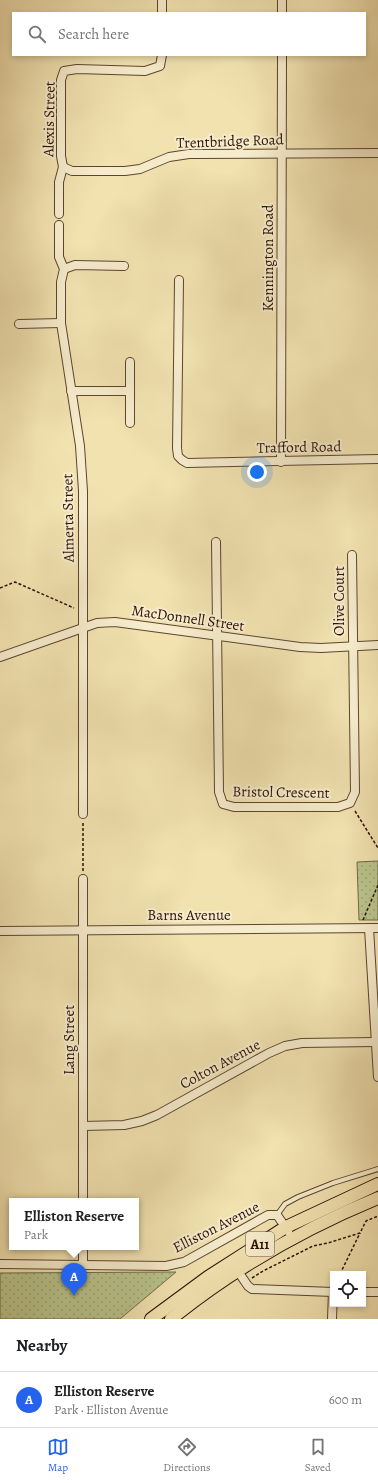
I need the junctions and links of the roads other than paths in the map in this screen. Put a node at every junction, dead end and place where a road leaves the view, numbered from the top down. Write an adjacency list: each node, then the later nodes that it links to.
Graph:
1 (162, 0): 3 (street)
2 (282, 0): 4 (street)
3 (162, 12)
4 (282, 12)
5 (162, 56): 9 (street, Alexis Street)
6 (282, 56): 7 (street, Kennington Road)
7 (282, 153): 8 (street, Trentbridge Road); 9 (street, Trentbridge Road); 22 (street, Kennington Road)
8 (378, 153)
9 (63, 167): 10 (street)
10 (59, 214)
11 (59, 224): 13 (street, Almerta Street)
12 (124, 266): 13 (street)
13 (64, 269): 15 (street, Almerta Street)
14 (179, 280): 22 (street, Trafford Road)
15 (61, 323): 16 (street); 18 (street, Almerta Street)
16 (19, 324)
17 (130, 362): 19 (street)
18 (71, 391): 19 (street); 25 (street, Almerta Street)
19 (130, 391): 20 (street)
20 (130, 423)
21 (378, 459): 22 (street, Trafford Road)
22 (282, 462)
23 (216, 542): 26 (street)
24 (352, 555): 28 (street, Olive Court)
25 (82, 629): 26 (street, MacDonnell Street); 29 (street, MacDonnell Street); 30 (street, Almerta Street)
26 (216, 636): 28 (street, MacDonnell Street); 28 (street, Bristol Crescent)
27 (378, 645): 28 (street, MacDonnell Street)
28 (353, 647)
29 (0, 657)
30 (83, 814)
31 (83, 879): 33 (street, Lang Street)
32 (374, 928): 33 (street, Barns Avenue); 35 (street)
33 (84, 930): 34 (street, Barns Avenue); 37 (street, Lang Street)
34 (0, 931)
35 (375, 1042): 36 (street); 37 (street, Colton Avenue)
36 (378, 1077)
37 (83, 1126): 40 (street, Lang Street)
38 (378, 1169): 42 (lane, Elliston Avenue)
39 (378, 1184): 43 (main road, A11)
40 (83, 1198)
41 (378, 1198): 44 (main road, A11)
42 (277, 1215): 43 (street, Elliston Avenue); 47 (street, Elliston Avenue)
43 (286, 1227): 44 (street, Elliston Avenue); 48 (main road, A11)
44 (293, 1239): 48 (main road, A11)
45 (83, 1250): 47 (street)
46 (0, 1264): 47 (street, Elliston Avenue)
47 (83, 1264)
48 (235, 1267): 49 (street); 53 (main road, A11); 54 (main road, A11)
49 (330, 1292)
50 (366, 1292): 51 (street)
51 (378, 1292)
52 (332, 1307): 55 (street)
53 (151, 1319)
54 (171, 1319)
55 (332, 1319)

